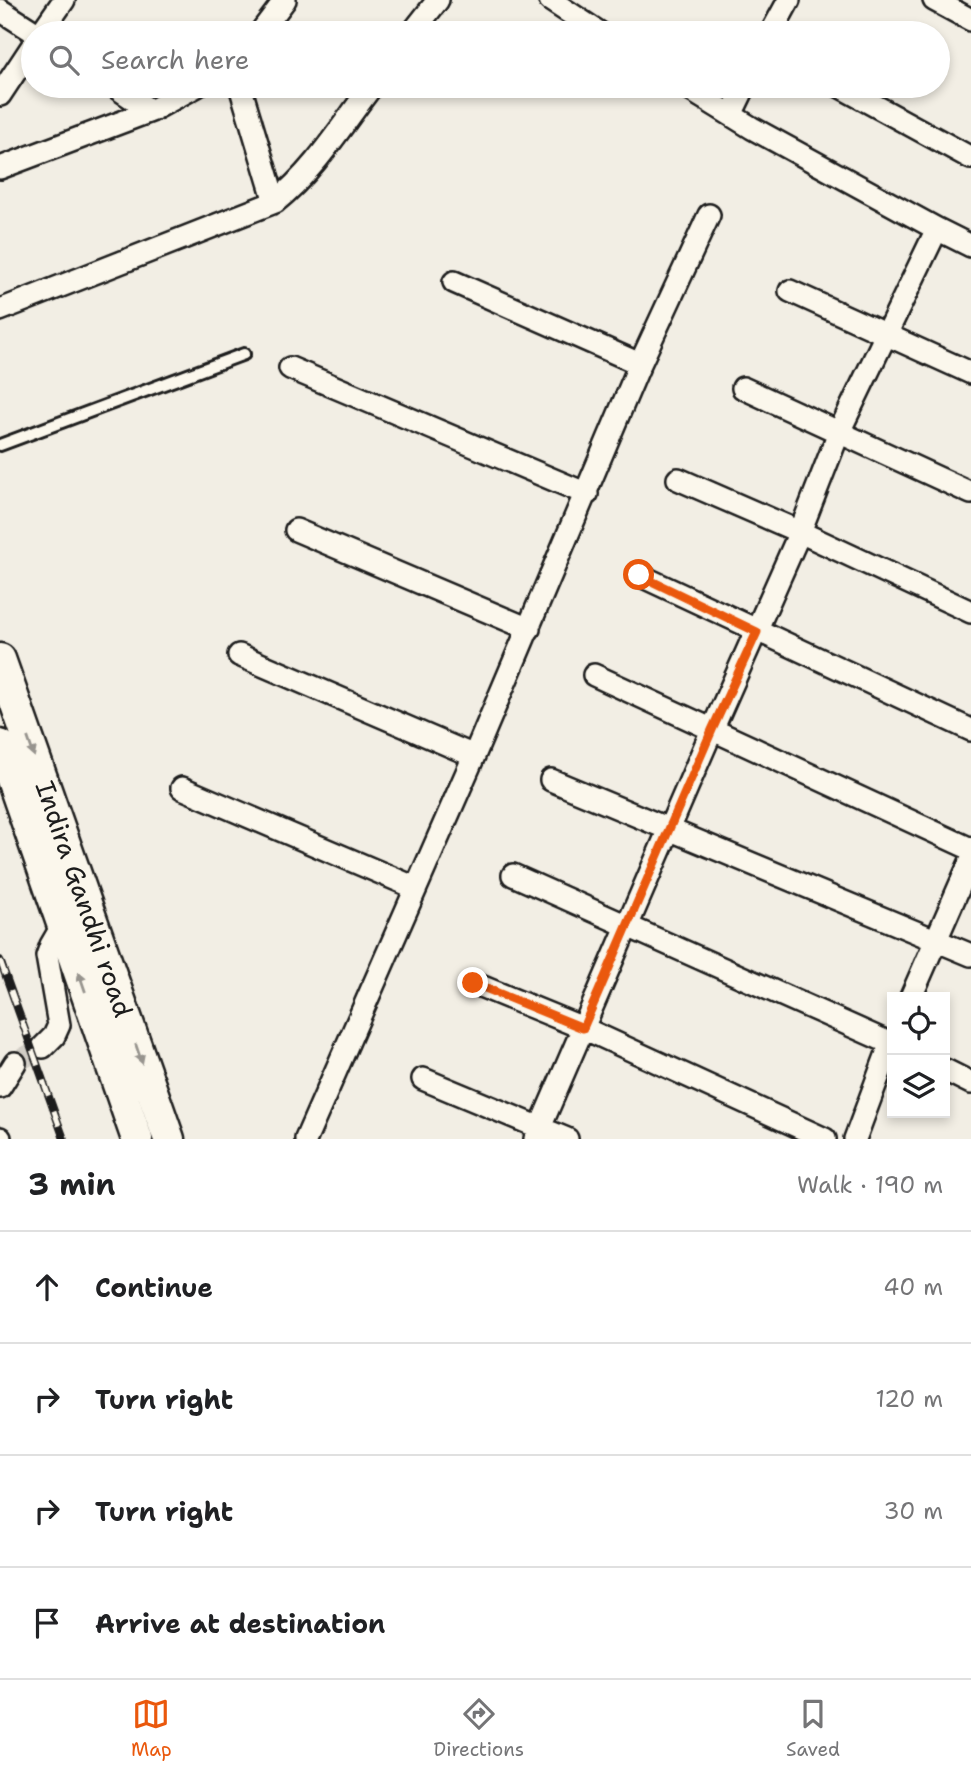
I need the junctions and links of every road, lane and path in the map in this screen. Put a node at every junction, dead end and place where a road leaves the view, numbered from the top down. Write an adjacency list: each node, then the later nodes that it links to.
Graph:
1 (64, 0): 9 (street)
2 (285, 0): 10 (street)
3 (438, 0): 11 (street)
4 (550, 0): 12 (street)
5 (934, 0): 8 (street)
6 (785, 1): 13 (street)
7 (0, 9): 14 (street)
8 (971, 20)
9 (47, 21)
10 (269, 21)
11 (421, 21)
12 (582, 21)
13 (777, 21)
14 (21, 22)
15 (21, 63): 16 (street)
16 (0, 95)
17 (132, 98): 24 (street)
18 (175, 98): 24 (street)
19 (244, 98): 28 (street)
20 (363, 98): 28 (street)
21 (704, 98): 25 (street)
22 (739, 98): 25 (street)
23 (861, 98): 26 (street)
24 (151, 111): 27 (street)
25 (731, 114): 30 (street)
26 (971, 158)
27 (0, 168)
28 (275, 202): 34 (street)
29 (709, 215): 37 (street)
30 (937, 229): 31 (street); 35 (street)
31 (971, 246)
32 (454, 282): 37 (street)
33 (790, 291): 35 (street)
34 (0, 310)
35 (888, 334): 39 (street); 41 (street)
36 (244, 354): 42 (lane)
37 (640, 364): 45 (street)
38 (290, 368): 45 (street)
39 (971, 373)
40 (743, 388): 41 (street)
41 (839, 432): 44 (street); 47 (street)
42 (0, 445)
43 (678, 479): 47 (street)
44 (971, 493)
45 (587, 494): 50 (street)
46 (296, 530): 50 (street)
47 (800, 532): 49 (street); 51 (street)
48 (639, 575): 51 (street)
49 (971, 612)
50 (529, 629): 58 (street)
51 (757, 632): 55 (street); 56 (street)
52 (239, 656): 58 (street)
53 (0, 659): 83 (main road, Indira Gandhi road, one-way to 83)
54 (594, 675): 55 (street)
55 (712, 730): 61 (street); 62 (street)
56 (971, 730)
57 (0, 745): 66 (main road, Indira Gandhi road)
58 (474, 756): 65 (street)
59 (551, 780): 61 (street)
60 (182, 788): 65 (street)
61 (670, 831): 67 (street); 68 (street)
62 (971, 849)
63 (971, 860): 68 (street)
64 (513, 875): 67 (street)
65 (416, 888): 84 (street)
66 (62, 926): 74 (street); 82 (main road, Indira Gandhi road, one-way to 66)
67 (626, 927): 72 (street); 73 (street)
68 (937, 940): 69 (street); 71 (street)
69 (971, 955)
70 (473, 983): 72 (street)
71 (913, 992)
72 (583, 1028): 81 (street); 86 (street)
73 (887, 1041)
74 (43, 1047)
75 (887, 1055): 87 (street)
76 (15, 1063): 80 (street)
77 (950, 1072): 79 (street)
78 (423, 1079): 81 (street)
79 (971, 1083)
80 (0, 1087)
81 (538, 1133): 85 (street)
82 (137, 1139)
83 (169, 1139)
84 (306, 1139)
85 (567, 1139)
86 (825, 1139)
87 (855, 1139)

